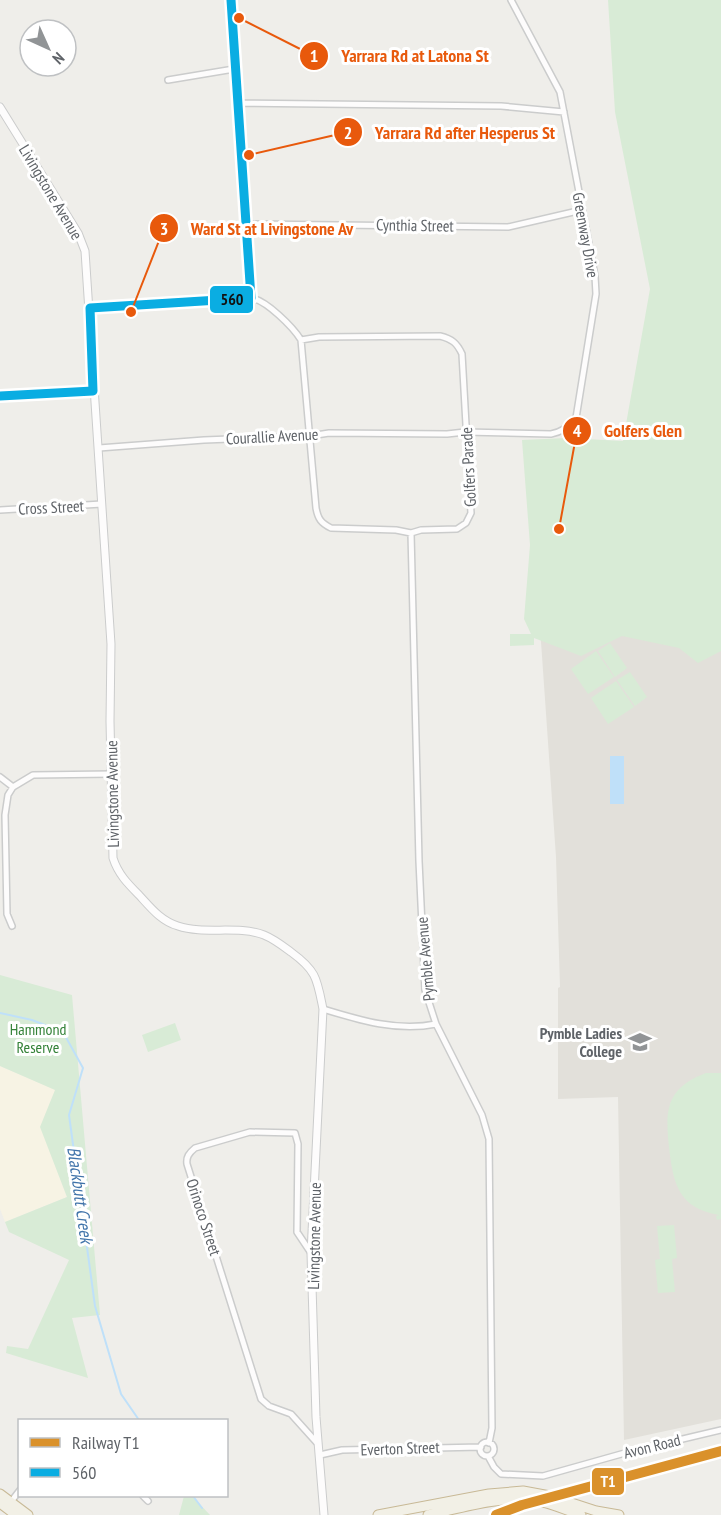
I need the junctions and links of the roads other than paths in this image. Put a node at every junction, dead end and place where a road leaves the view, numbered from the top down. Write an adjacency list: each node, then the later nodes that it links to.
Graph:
1 (231, 0): 3 (street)
2 (511, 0): 7 (street, Greenway Drive)
3 (234, 69): 4 (street); 5 (street)
4 (168, 80)
5 (237, 103): 7 (street); 9 (street)
6 (0, 107): 11 (street, Livingstone Avenue)
7 (564, 112): 8 (street, Greenway Drive)
8 (582, 210): 9 (street, Cynthia Street); 15 (street, Greenway Drive)
9 (245, 224): 10 (street)
10 (251, 298): 11 (street); 12 (street)
11 (90, 308): 13 (street, Livingstone Avenue)
12 (301, 340): 15 (street, Golfers Parade); 17 (street, Golfers Parade)
13 (93, 391): 14 (street); 18 (street, Livingstone Avenue)
14 (0, 396)
15 (465, 432): 16 (street, Greenway Drive); 21 (street, Golfers Parade)
16 (447, 434): 17 (street, Courallie Avenue)
17 (310, 436): 18 (street, Courallie Avenue); 21 (street, Golfers Parade)
18 (99, 448): 19 (street, Livingstone Avenue)
19 (102, 504): 20 (street, Cross Street); 22 (street, Livingstone Avenue)
20 (0, 510)
21 (411, 533): 27 (street, Pymble Avenue)
22 (112, 774): 24 (street); 26 (street, Livingstone Avenue)
23 (0, 777): 24 (street)
24 (13, 787): 25 (street)
25 (12, 926)
26 (323, 1009): 27 (street); 28 (street, Livingstone Avenue)
27 (435, 1024): 30 (street, Pymble Avenue)
28 (311, 1253): 31 (street, Livingstone Avenue); 31 (street, Orinoco Street)
29 (721, 1430): 34 (street, Avon Road)
30 (489, 1443): 32 (street); 34 (street, Pymble Avenue)
31 (319, 1445): 33 (street, Livingstone Avenue)
32 (481, 1447): 33 (street, Everton Street); 34 (street)
33 (320, 1455): 43 (street, Livingstone Avenue)
34 (488, 1456)
35 (18, 1492): 39 (street)
36 (0, 1494): 39 (highway)
37 (144, 1497): 38 (street)
38 (148, 1501)
39 (6, 1504): 41 (highway); 42 (highway)
40 (567, 1513): 45 (highway); 46 (highway)
41 (16, 1515)
42 (28, 1515)
43 (324, 1515)
44 (378, 1515): 47 (highway)
45 (428, 1515)
46 (582, 1515)
47 (620, 1515)

